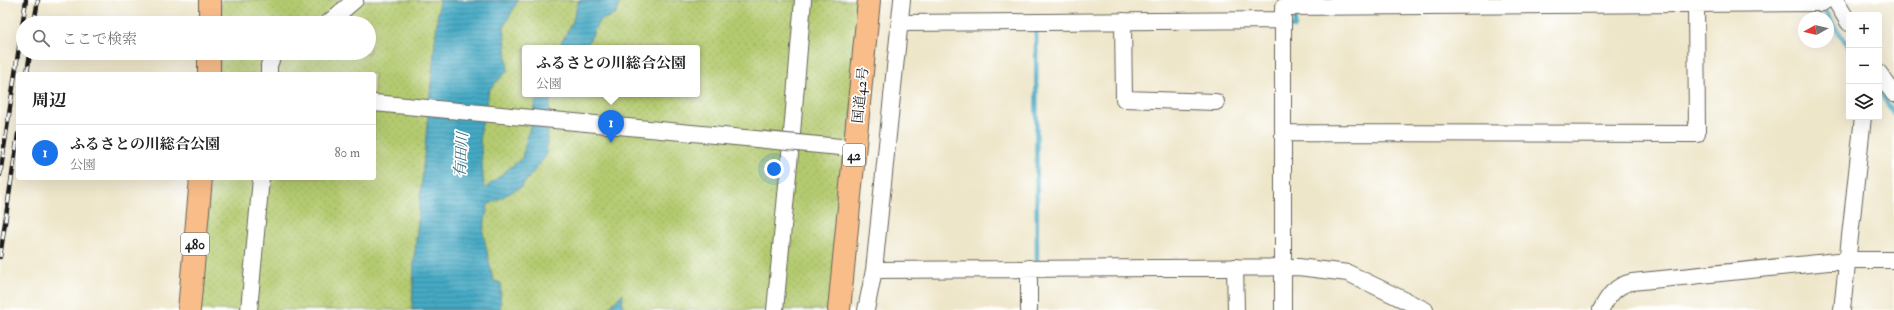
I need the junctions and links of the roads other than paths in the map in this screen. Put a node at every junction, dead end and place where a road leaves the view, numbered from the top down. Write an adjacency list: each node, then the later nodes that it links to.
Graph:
1 (210, 0): 11 (highway)
2 (355, 0): 12 (street)
3 (803, 0): 37 (street)
4 (869, 0): 26 (highway, 国道42号 / 42)
5 (902, 0): 15 (street)
6 (1826, 0): 9 (street)
7 (1835, 0): 13 (street)
8 (1414, 2): 9 (street); 10 (street)
9 (1696, 2): 25 (street)
10 (1283, 9): 14 (street); 25 (street)
11 (210, 16)
12 (336, 16)
13 (1846, 18)
14 (1123, 21): 15 (street); 22 (street)
15 (901, 23): 34 (street)
16 (209, 60): 18 (highway)
17 (271, 60): 19 (street)
18 (209, 72)
19 (268, 72)
20 (1882, 77): 21 (street)
21 (1894, 94)
22 (1216, 102)
23 (376, 103): 26 (street, bridge)
24 (1863, 120): 29 (street)
25 (1283, 133): 32 (street)
26 (848, 148): 38 (highway, 国道42号 / 42)
27 (201, 180): 35 (highway, 480)
28 (261, 180): 36 (street)
29 (1848, 260): 30 (street); 44 (street); 45 (street)
30 (1894, 260)
31 (1235, 267): 32 (street); 33 (street); 41 (street)
32 (1283, 267): 42 (street); 43 (street)
33 (1029, 268): 34 (street); 40 (street)
34 (874, 270): 39 (street)
35 (189, 310)
36 (249, 310)
37 (775, 310)
38 (839, 310)
39 (866, 310)
40 (1029, 310)
41 (1236, 310)
42 (1283, 310)
43 (1426, 310)
44 (1601, 310)
45 (1842, 310)

